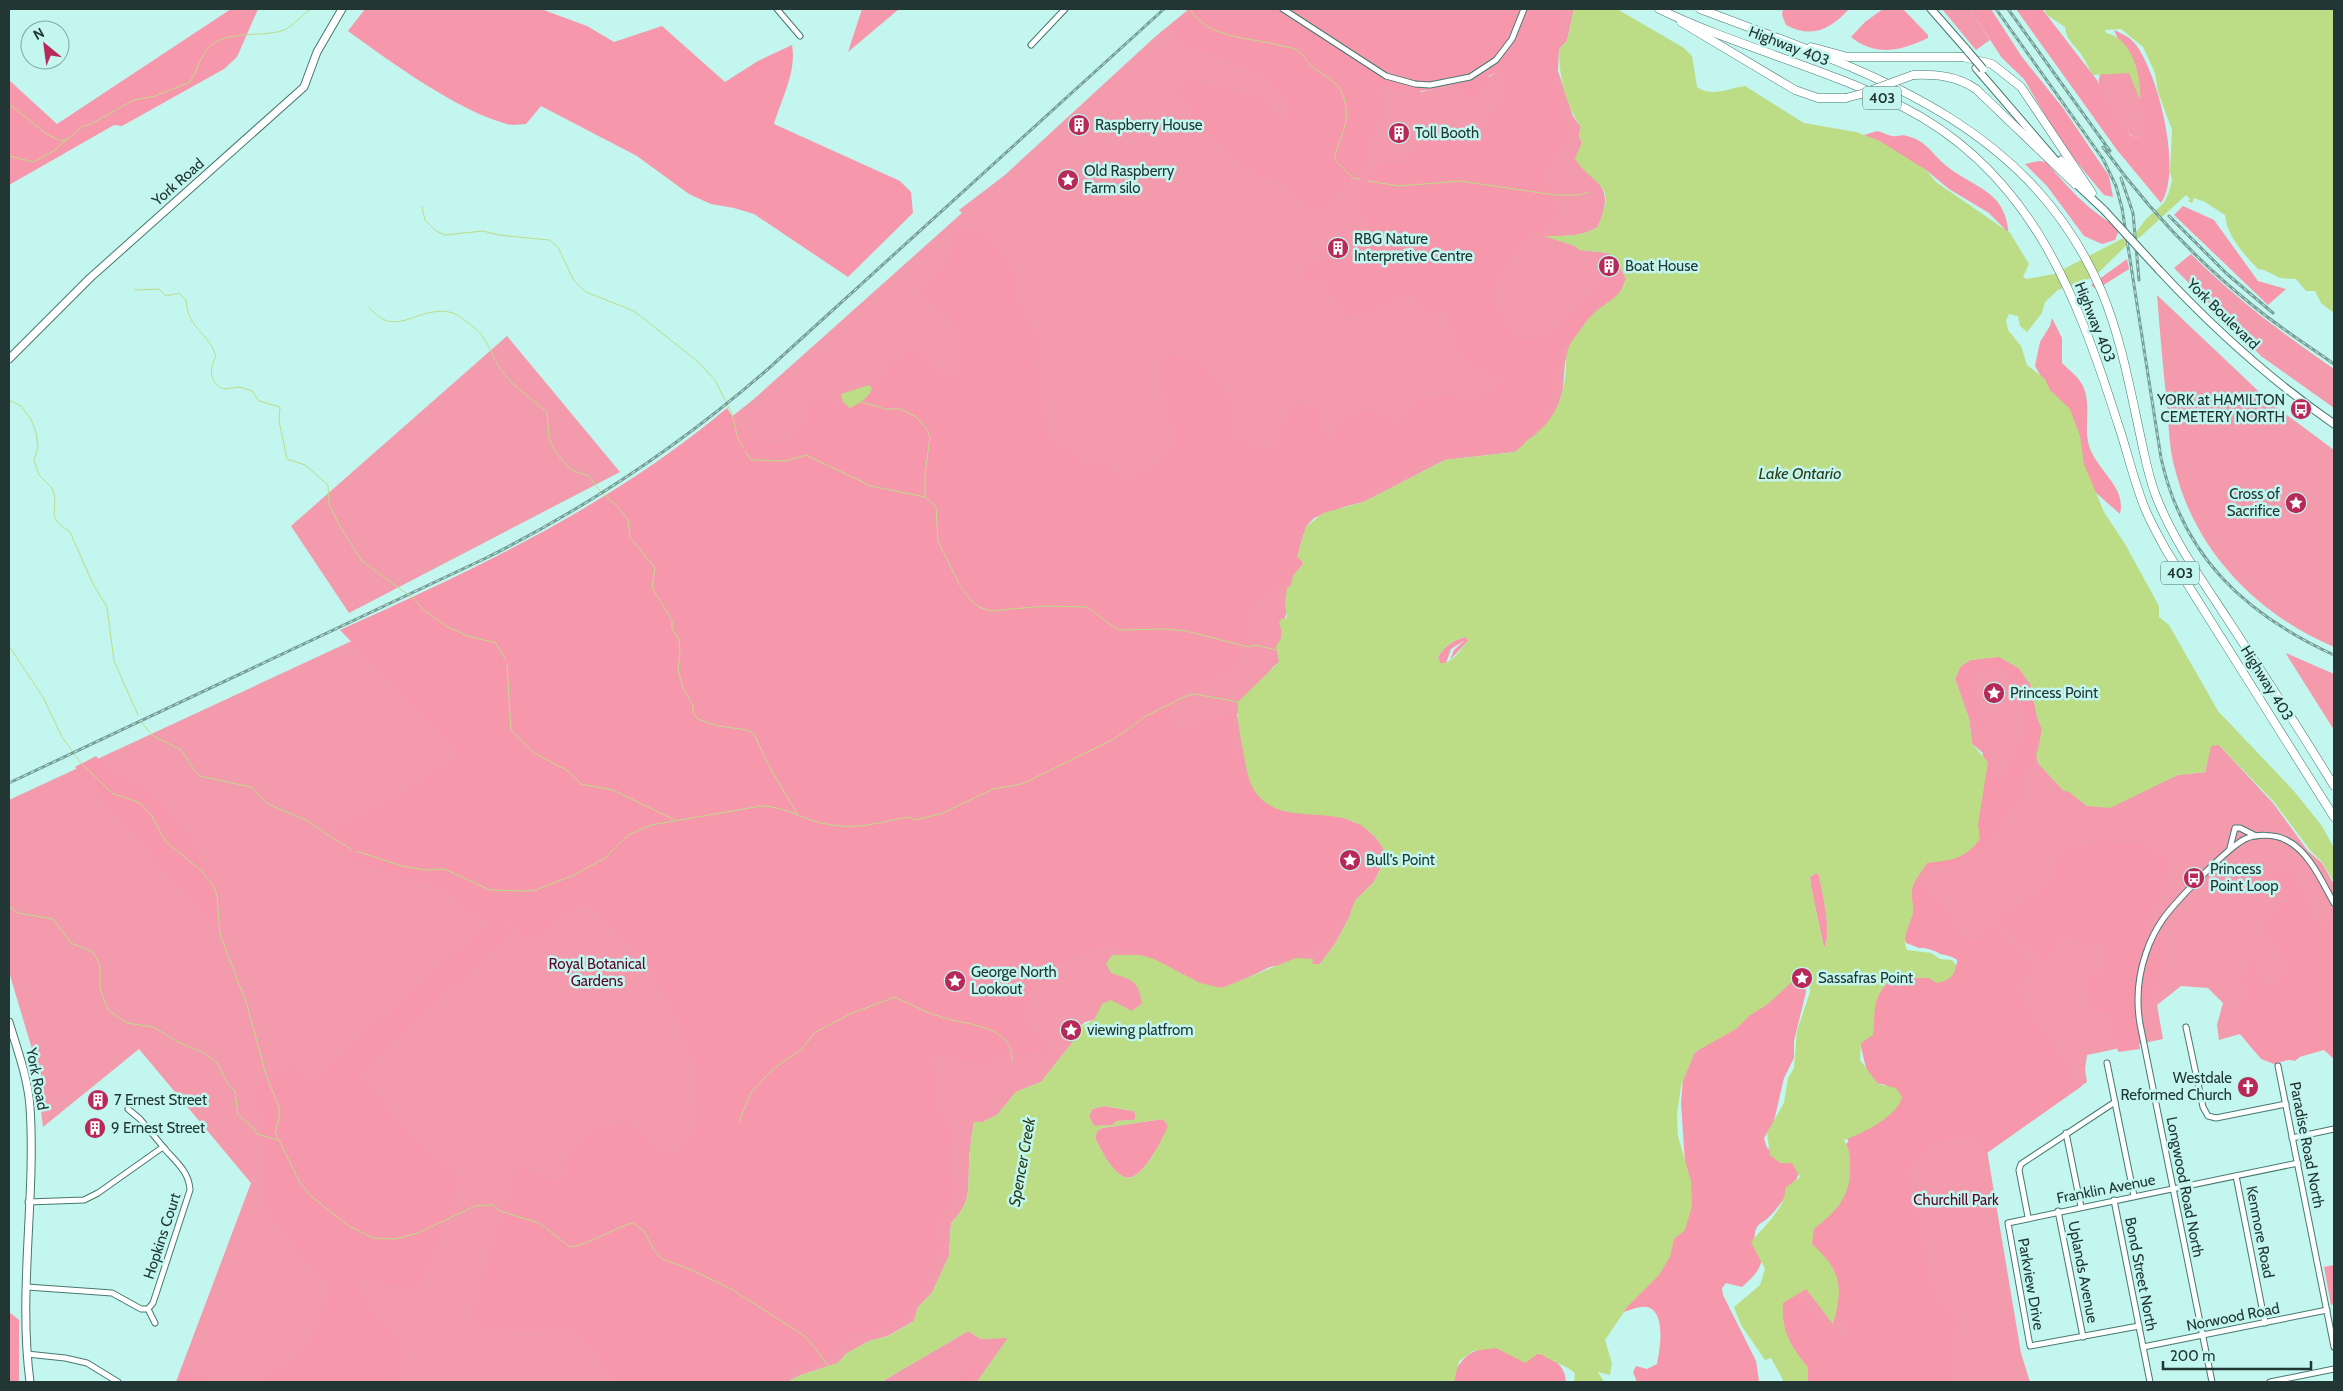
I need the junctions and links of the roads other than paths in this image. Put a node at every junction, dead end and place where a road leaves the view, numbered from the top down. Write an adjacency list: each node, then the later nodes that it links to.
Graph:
1 (342, 9): 18 (main road, York Road)
2 (777, 9): 11 (street)
3 (1065, 9): 12 (street)
4 (1283, 9): 5 (street)
5 (1524, 9)
6 (1700, 9): 10 (highway, Highway 403 / 403)
7 (1926, 9): 13 (main road, York Boulevard)
8 (1931, 9): 13 (main road, York Boulevard)
9 (1661, 10): 15 (highway, bridge); 21 (highway, Highway 403 / 403)
10 (1730, 20): 16 (highway); 20 (highway, Highway 403 / 403)
11 (800, 36)
12 (1031, 44)
13 (1963, 49): 14 (main road, York Boulevard, bridge)
14 (1979, 68): 15 (main road, York Boulevard); 16 (main road, York Boulevard)
15 (2075, 184): 17 (main road, York Boulevard)
16 (2092, 193): 17 (main road, York Boulevard)
17 (2104, 210): 19 (main road, York Boulevard, bridge)
18 (9, 359)
19 (2334, 424)
20 (2334, 786)
21 (2334, 818)
22 (2257, 836): 23 (street, Longwood Road North); 23 (street); 24 (street)
23 (2228, 851): 38 (street, Longwood Road North)
24 (2334, 902)
25 (9, 1022): 41 (main road, York Road)
26 (2186, 1026): 30 (street)
27 (2107, 1064): 29 (street, Bond Street North)
28 (2278, 1066): 30 (street, Paradise Road North)
29 (2115, 1102): 33 (street, Parkview Drive); 39 (street, Bond Street North)
30 (2286, 1104): 34 (street, Paradise Road North)
31 (128, 1109): 35 (street, Hopkins Court)
32 (2334, 1129): 34 (street)
33 (2066, 1134): 42 (street, Uplands Avenue); 44 (street, Parkview Drive)
34 (2292, 1138): 36 (street, Paradise Road North)
35 (172, 1158): 41 (street); 47 (street, Hopkins Court)
36 (2298, 1163): 37 (street, Franklin Avenue); 48 (street, Paradise Road North)
37 (2236, 1176): 38 (street, Franklin Avenue); 50 (street, Kenmore Road)
38 (2173, 1188): 39 (street, Franklin Avenue); 52 (street, Longwood Road North)
39 (2134, 1196): 40 (street, Franklin Avenue)
40 (2114, 1200): 42 (street, Franklin Avenue); 51 (street, Bond Street North)
41 (28, 1202): 46 (main road, York Road)
42 (2081, 1207): 43 (street, Franklin Avenue)
43 (2058, 1211): 44 (street, Franklin Avenue); 53 (street, Uplands Avenue)
44 (2028, 1218): 45 (street, Franklin Avenue)
45 (2008, 1223): 53 (street, Parkview Drive)
46 (27, 1287): 47 (street); 56 (main road, York Road)
47 (148, 1309): 49 (street)
48 (2327, 1310): 50 (street, Norwood Road); 54 (street, Paradise Road North)
49 (155, 1323)
50 (2265, 1323): 52 (street, Norwood Road)
51 (2139, 1326): 53 (street); 55 (street, Bond Street North)
52 (2202, 1336): 55 (street, Norwood Road); 61 (street, Longwood Road North)
53 (2083, 1338)
54 (2334, 1347)
55 (2143, 1348): 60 (street, Bond Street North)
56 (27, 1354): 58 (main road, York Road); 59 (street)
57 (2334, 1369): 62 (street)
58 (30, 1382)
59 (118, 1382)
60 (2150, 1382)
61 (2212, 1382)
62 (2270, 1382)

